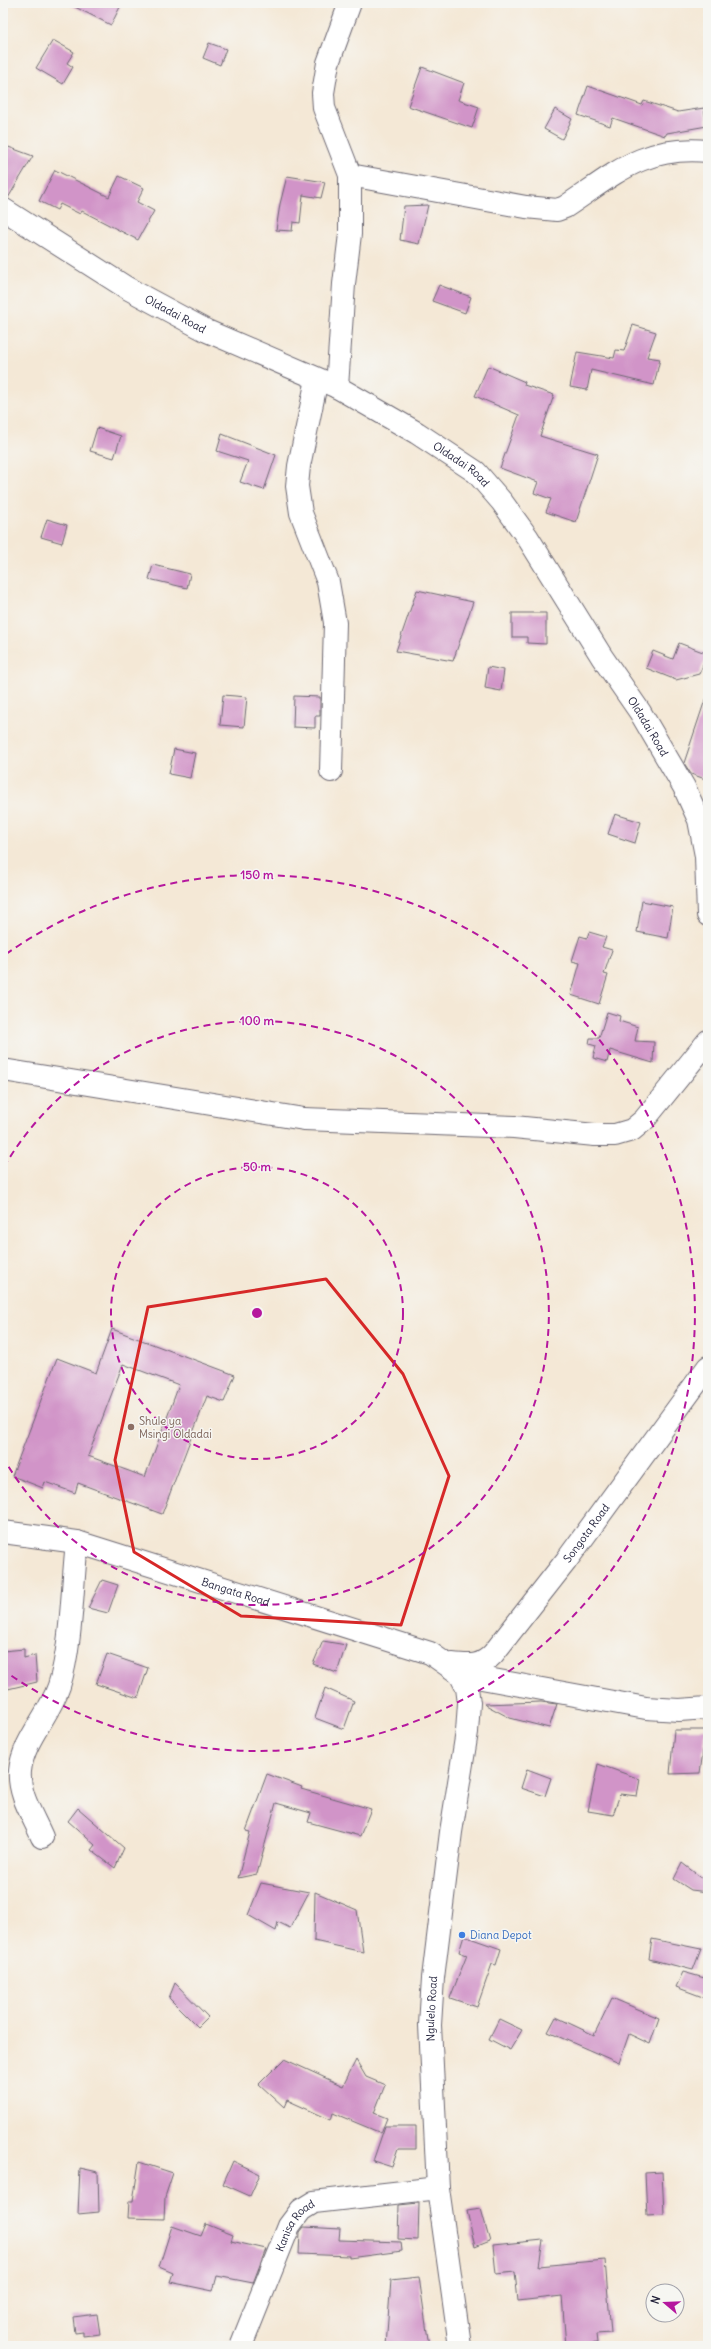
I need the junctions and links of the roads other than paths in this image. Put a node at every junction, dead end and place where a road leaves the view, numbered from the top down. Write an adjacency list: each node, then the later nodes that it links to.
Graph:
1 (350, 3): 3 (street)
2 (708, 152): 3 (street)
3 (350, 175): 6 (street)
4 (3, 209): 5 (street, Oldadai Road)
5 (317, 379): 6 (street, Oldadai Road); 7 (street)
6 (337, 387): 8 (street, Oldadai Road)
7 (331, 771)
8 (708, 915)
9 (708, 1041): 10 (street)
10 (3, 1070)
11 (708, 1367): 14 (street, Songota Road)
12 (3, 1532): 13 (street, Bangata Road)
13 (77, 1542): 14 (street, Bangata Road); 16 (street)
14 (452, 1668): 15 (street); 17 (street, Ngulelo Road)
15 (708, 1708)
16 (42, 1837)
17 (438, 2188): 18 (street, Kanisa Road); 19 (street, Ngulelo Road)
18 (241, 2346)
19 (460, 2346)

